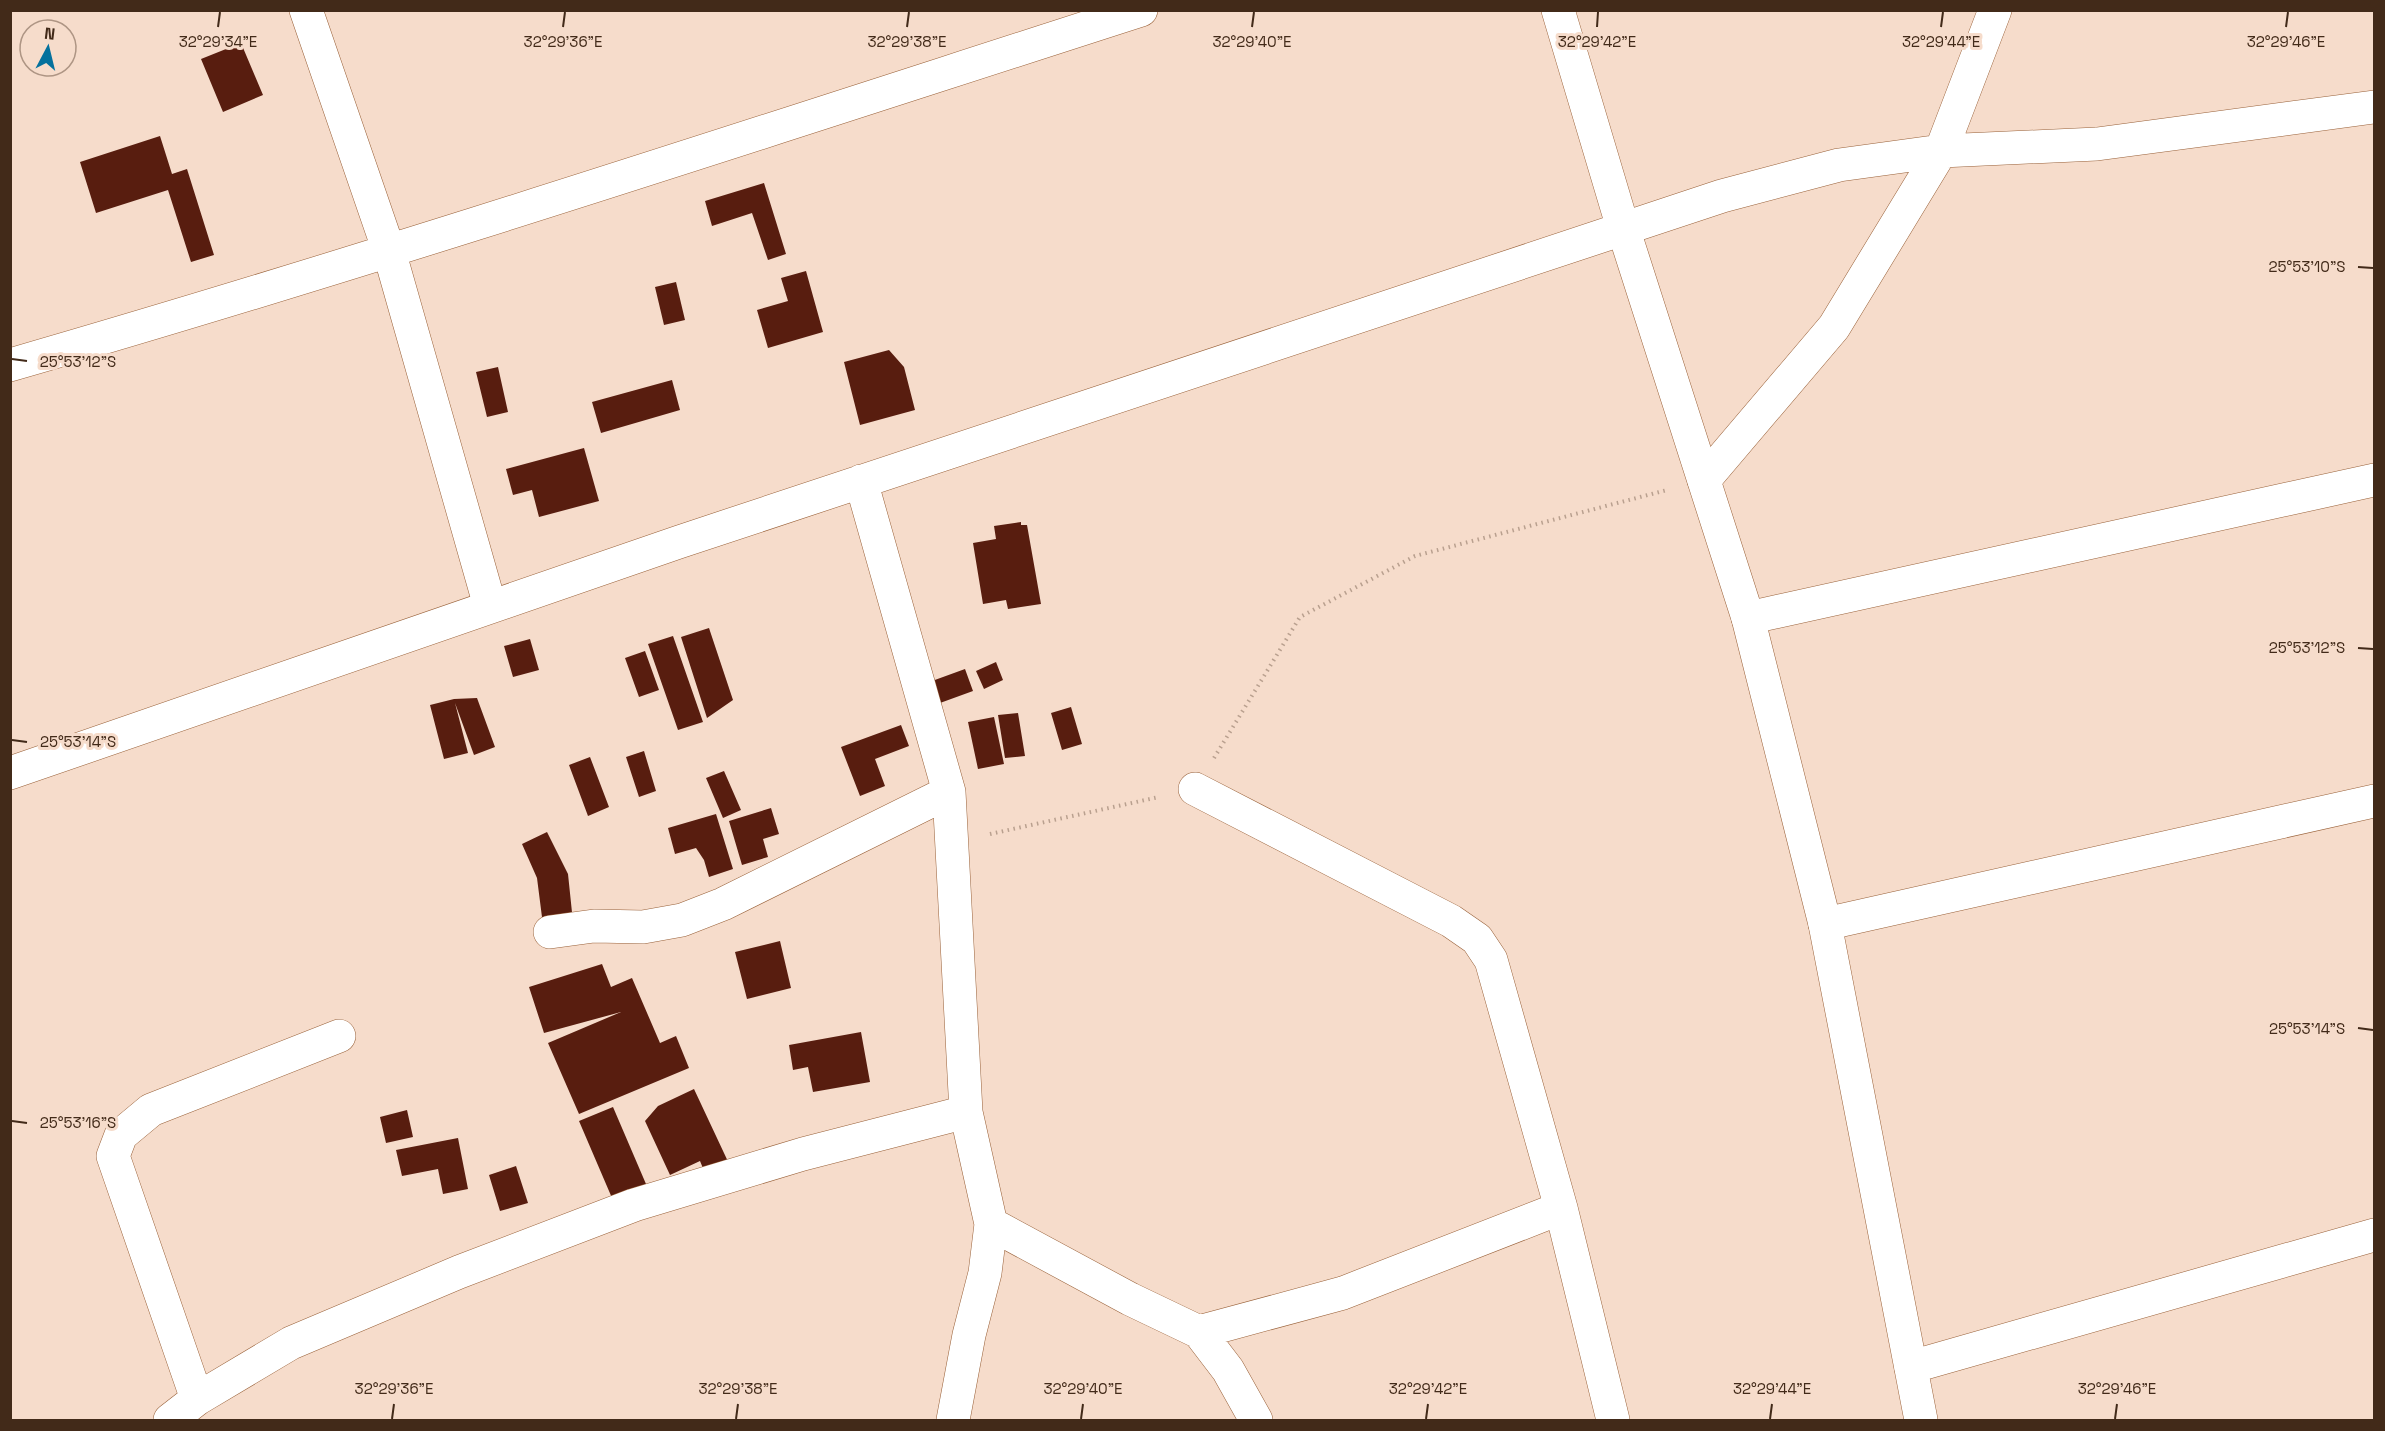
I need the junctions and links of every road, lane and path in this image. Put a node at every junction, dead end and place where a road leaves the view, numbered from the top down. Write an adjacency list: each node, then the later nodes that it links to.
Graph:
1 (306, 10): 8 (street)
2 (1141, 10): 8 (street)
3 (1558, 10): 7 (street)
4 (1995, 10): 6 (street)
5 (2374, 107): 6 (street)
6 (1941, 151): 7 (street); 10 (street)
7 (1623, 228): 10 (street); 12 (street)
8 (389, 251): 9 (street); 13 (street)
9 (10, 365)
10 (1704, 480): 14 (street); 16 (path)
11 (2374, 480): 14 (street)
12 (861, 481): 13 (street); 17 (street)
13 (490, 606): 15 (street)
14 (1748, 618): 20 (street)
15 (10, 772)
16 (1195, 789): 19 (path); 24 (street)
17 (949, 792): 19 (street); 21 (street)
18 (2374, 801): 20 (street)
19 (951, 843): 23 (street)
20 (1825, 924): 28 (street)
21 (550, 932)
22 (339, 1036): 29 (street)
23 (966, 1113): 25 (street); 29 (street)
24 (1561, 1208): 27 (street); 33 (street)
25 (991, 1224): 27 (street); 31 (street)
26 (2374, 1235): 28 (street)
27 (1199, 1332): 32 (street)
28 (1911, 1367): 34 (street)
29 (197, 1399): 30 (street)
30 (170, 1420)
31 (953, 1420)
32 (1256, 1420)
33 (1613, 1420)
34 (1921, 1420)

